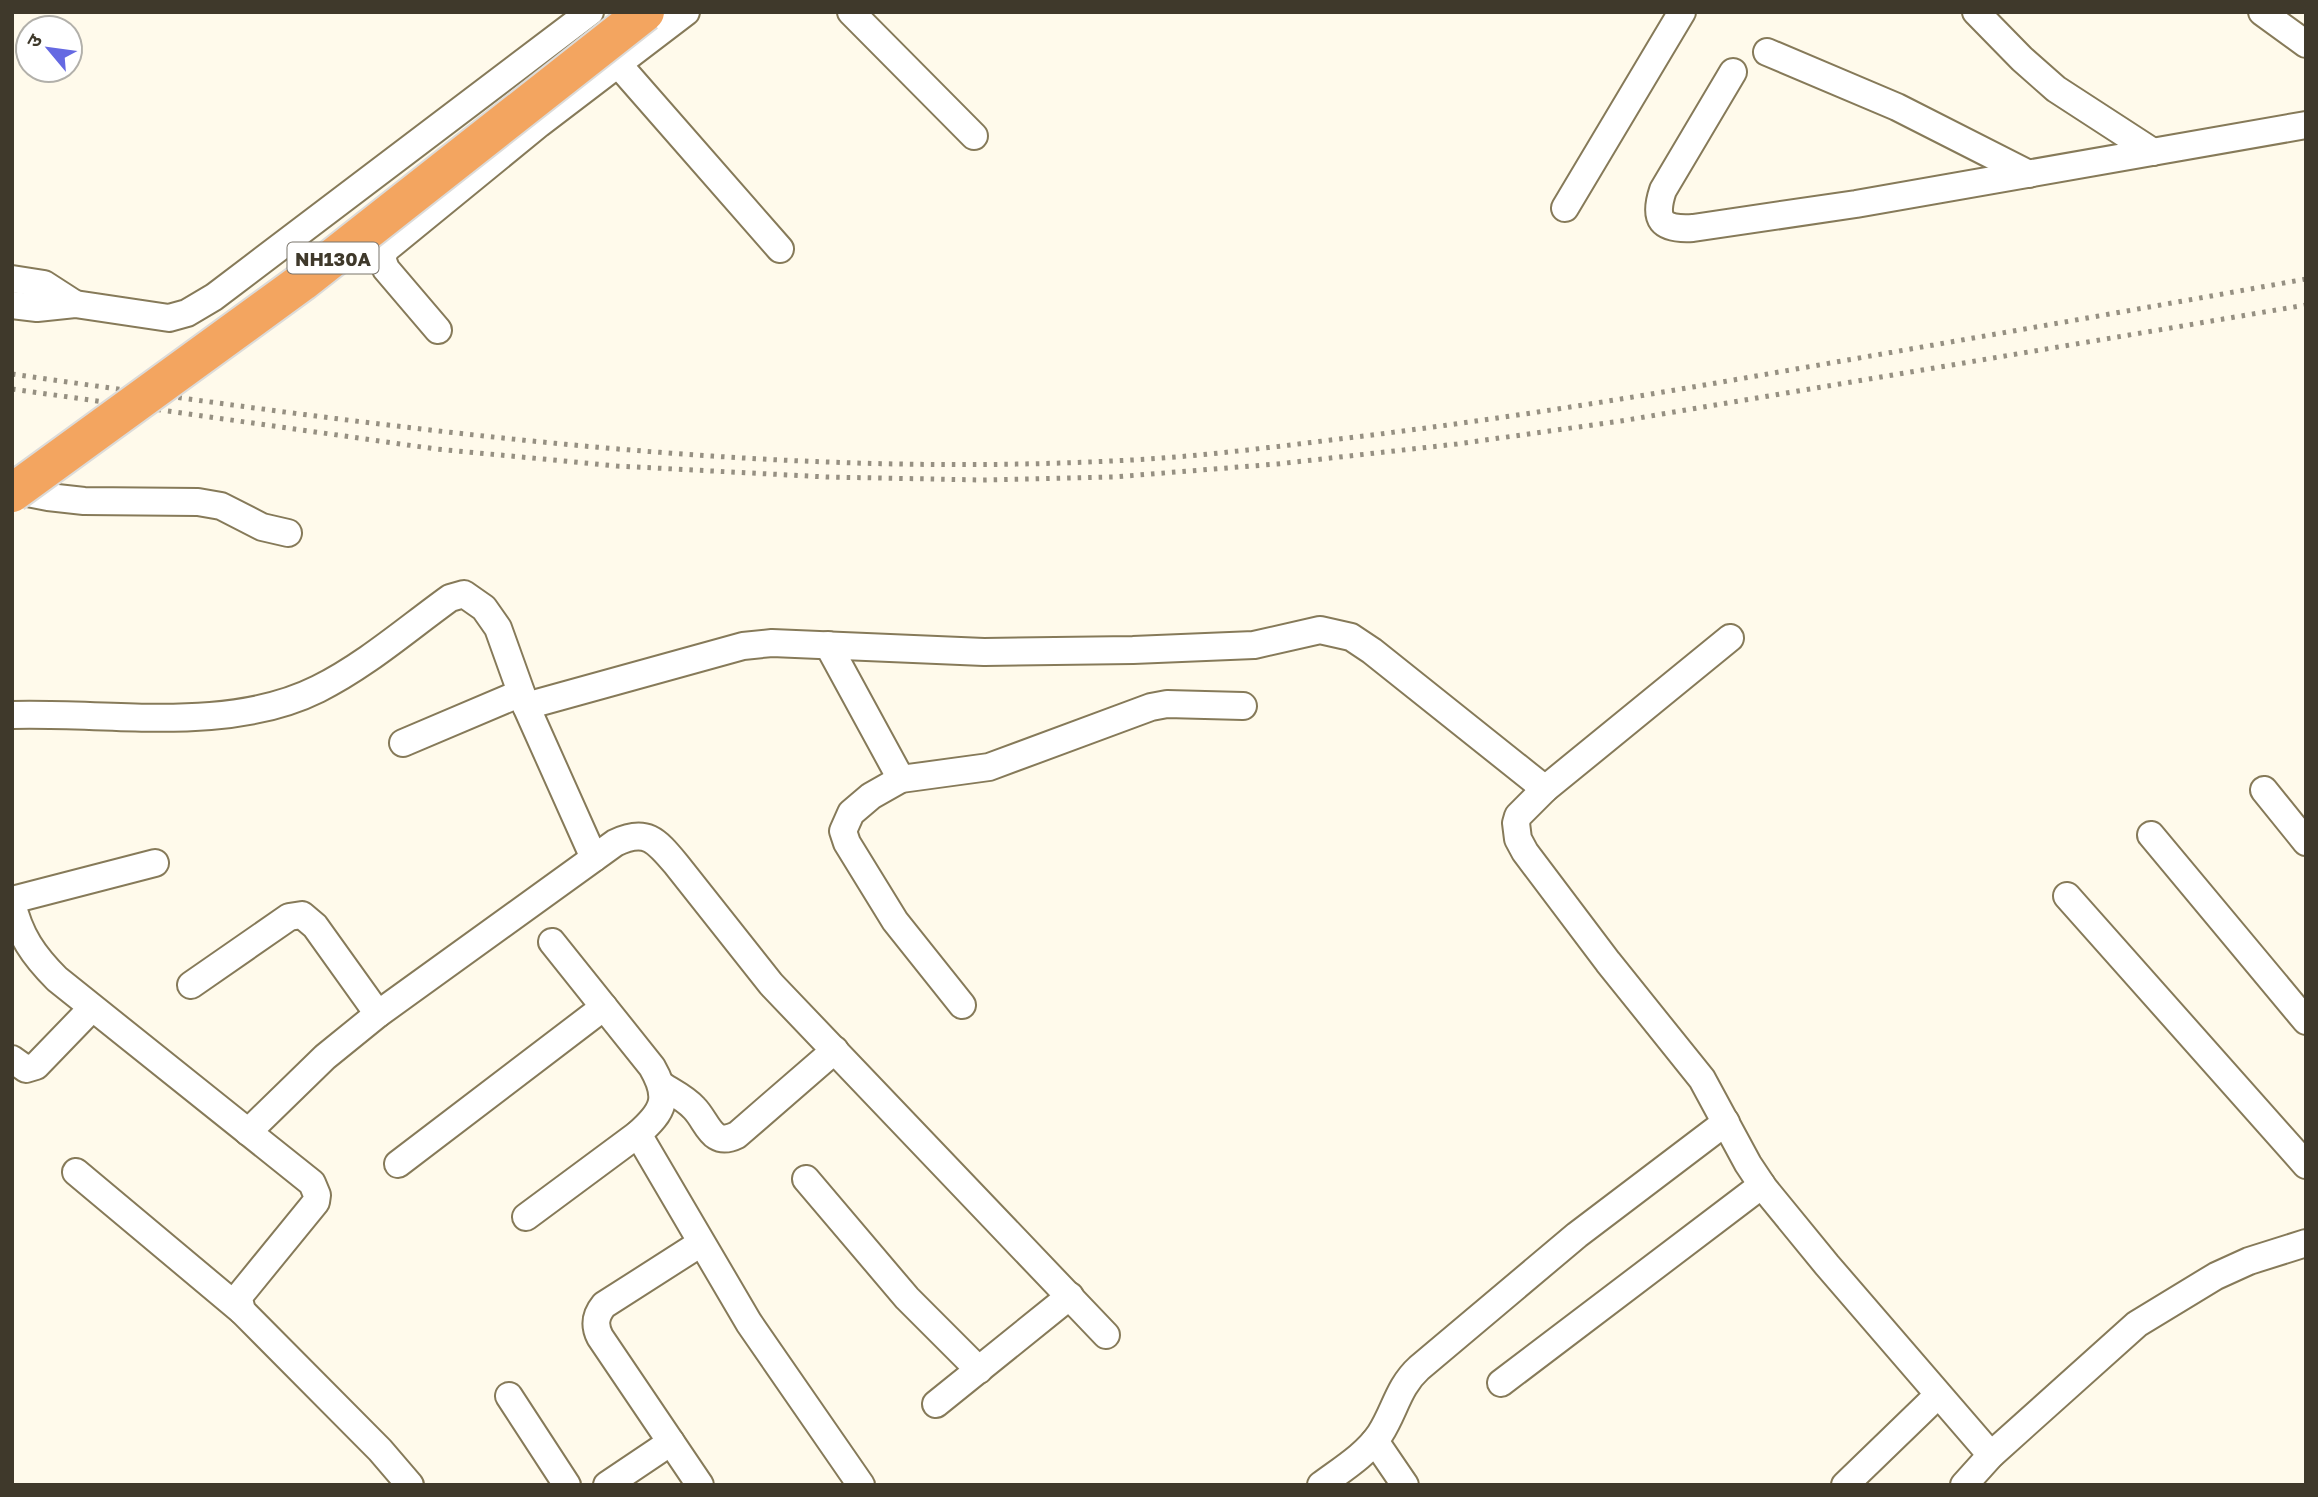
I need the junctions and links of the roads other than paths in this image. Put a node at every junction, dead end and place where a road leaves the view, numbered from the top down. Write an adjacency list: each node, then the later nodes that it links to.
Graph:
1 (590, 12): 20 (street)
2 (645, 12): 22 (highway, NH130A, bridge)
3 (686, 12): 10 (street)
4 (851, 12): 13 (street)
5 (1682, 12): 16 (street)
6 (1976, 12): 14 (street)
7 (2262, 12): 8 (street)
8 (2306, 44)
9 (1768, 52): 15 (street)
10 (618, 64): 17 (street); 21 (street)
11 (1733, 72): 15 (street)
12 (2306, 125): 14 (street)
13 (974, 136)
14 (2153, 152): 15 (street)
15 (2029, 174)
16 (1565, 208)
17 (780, 249)
18 (12, 279): 20 (street)
19 (12, 304): 20 (street)
20 (75, 304)
21 (438, 330)
22 (12, 491): 23 (street)
23 (288, 533)
24 (1730, 638): 31 (street)
25 (828, 645): 26 (street); 30 (street); 31 (street)
26 (524, 699): 28 (street); 29 (street); 35 (street)
27 (1243, 706): 30 (street)
28 (12, 715)
29 (403, 743)
30 (901, 779): 41 (street)
31 (1545, 789): 49 (street)
32 (2263, 790): 34 (street)
33 (2151, 835): 45 (street)
34 (2306, 842)
35 (594, 858): 44 (street); 46 (street)
36 (155, 863): 38 (street)
37 (2067, 896): 53 (street)
38 (12, 901): 43 (street)
39 (552, 942): 42 (street)
40 (191, 985): 44 (street)
41 (962, 1005)
42 (604, 1007): 48 (street); 52 (street)
43 (92, 1008): 47 (street); 50 (street)
44 (378, 1014): 50 (street)
45 (2306, 1021)
46 (835, 1050): 48 (street); 60 (street)
47 (12, 1059)
48 (661, 1084): 51 (street)
49 (1726, 1122): 56 (street); 68 (street)
50 (248, 1132): 61 (street)
51 (638, 1134): 57 (street); 59 (street)
52 (398, 1164)
53 (2306, 1165)
54 (76, 1172): 61 (street)
55 (806, 1179): 63 (street)
56 (1762, 1185): 64 (street); 65 (street)
57 (526, 1217)
58 (2306, 1242): 70 (street)
59 (701, 1243): 69 (street); 75 (street)
60 (1070, 1296): 62 (street); 63 (street)
61 (242, 1311): 71 (street)
62 (1106, 1335)
63 (979, 1370): 67 (street)
64 (1502, 1383)
65 (1938, 1395): 70 (street); 78 (street)
66 (509, 1396): 72 (street)
67 (936, 1404)
68 (1375, 1441): 76 (street); 77 (street)
69 (671, 1442): 73 (street); 74 (street)
70 (1990, 1455): 79 (street)
71 (410, 1485)
72 (567, 1485)
73 (607, 1485)
74 (700, 1485)
75 (861, 1485)
76 (1321, 1485)
77 (1405, 1485)
78 (1845, 1485)
79 (1964, 1485)

